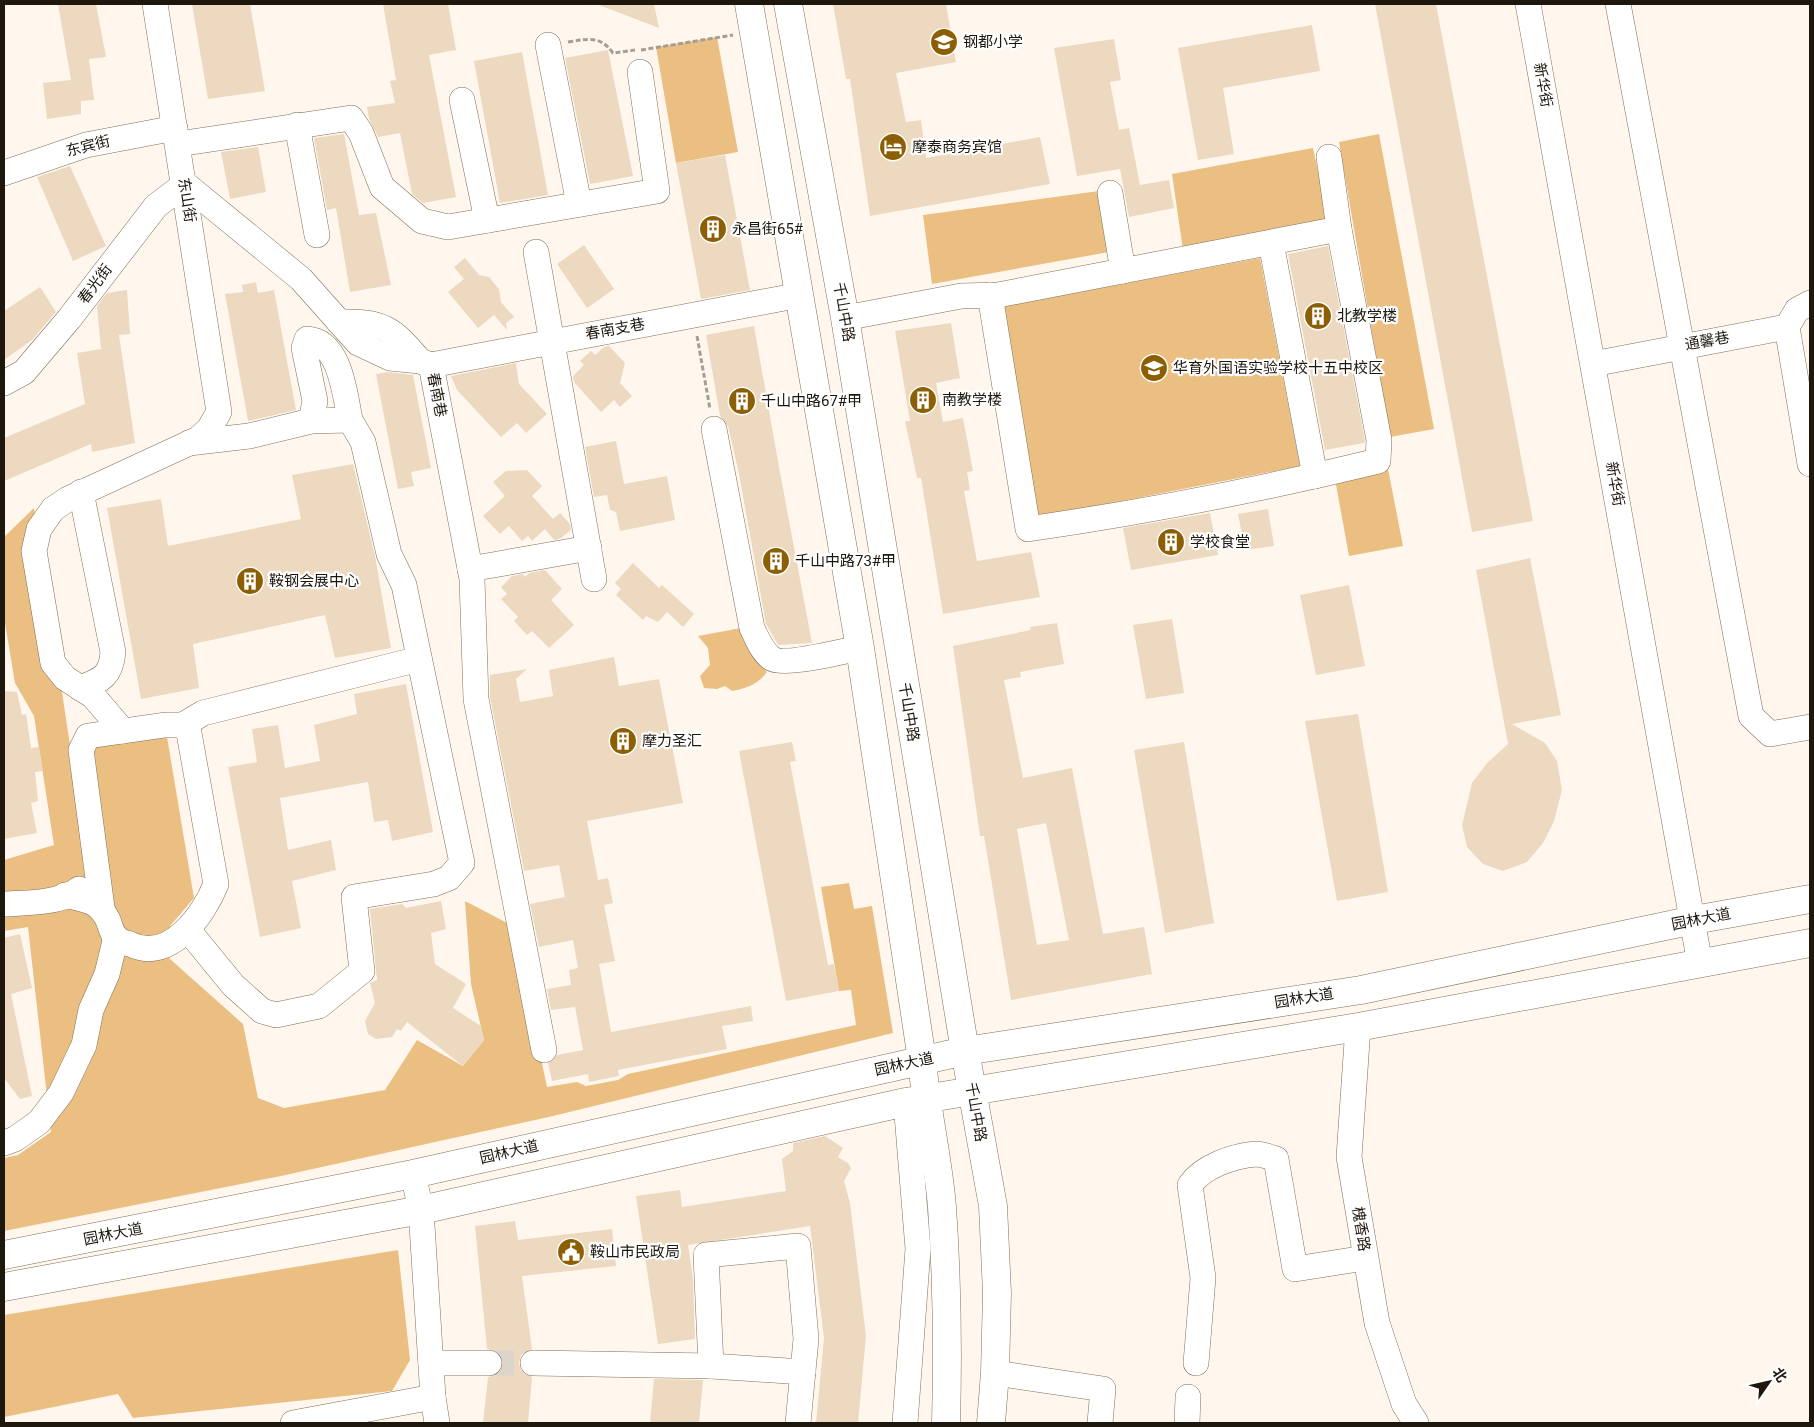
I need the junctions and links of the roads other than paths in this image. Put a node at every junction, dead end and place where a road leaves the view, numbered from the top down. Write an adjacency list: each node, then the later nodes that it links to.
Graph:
1 (155, 4): 10 (street, 东山街)
2 (749, 4): 22 (main road)
3 (788, 4): 25 (main road, 千山中路)
4 (1618, 4): 28 (street)
5 (1535, 5): 30 (street, 新华街)
6 (548, 45): 15 (street)
7 (640, 72): 15 (street)
8 (462, 100): 16 (street)
9 (296, 125): 10 (street, 东宾街); 16 (street, 东宾街); 18 (street)
10 (177, 136): 12 (street, 东宾街); 13 (street, 东山街)
11 (1329, 158): 17 (street)
12 (4, 173)
13 (185, 184): 29 (street, 春南巷); 31 (street, 春光街); 32 (street, 东山街)
14 (1110, 192): 21 (street)
15 (579, 204): 16 (street)
16 (488, 220)
17 (1339, 230): 19 (street); 39 (street)
18 (317, 235)
19 (1271, 242): 21 (street); 39 (street)
20 (536, 252): 27 (street)
21 (1123, 271): 23 (street)
22 (800, 295): 27 (street, 春南支巷); 44 (main road)
23 (990, 295): 25 (street); 39 (street)
24 (1810, 304): 26 (street)
25 (845, 318): 64 (main road, 千山中路)
26 (1787, 327): 28 (street, 通馨巷); 38 (street)
27 (551, 341): 29 (street, 春南支巷); 41 (street)
28 (1683, 345): 30 (street, 通馨巷); 48 (street)
29 (426, 363): 42 (street, 春南巷)
30 (1593, 364): 55 (street, 新华街)
31 (4, 383)
32 (219, 397): 36 (street); 37 (street)
33 (350, 420): 34 (street); 34 (street); 45 (street)
34 (311, 421): 36 (street)
35 (714, 429): 44 (street)
36 (250, 436): 37 (street)
37 (189, 443): 40 (street)
38 (1810, 464)
39 (1315, 476)
40 (81, 492): 46 (street); 46 (street)
41 (588, 548): 42 (street); 43 (street)
42 (470, 569): 63 (street, 春南巷)
43 (594, 579)
44 (860, 648): 65 (main road)
45 (419, 659): 47 (street); 56 (street)
46 (80, 688): 49 (street)
47 (184, 726): 49 (street); 56 (street)
48 (1810, 727)
49 (123, 731): 50 (street)
50 (96, 868): 51 (street); 54 (street)
51 (65, 895): 53 (street); 54 (street)
52 (1810, 899): 55 (main road, 园林大道)
53 (4, 904)
54 (102, 908): 57 (street)
55 (1694, 920): 60 (street, 新华街); 64 (main road, 园林大道)
56 (188, 930): 59 (street)
57 (116, 937): 59 (street); 61 (street)
58 (1810, 944): 60 (main road)
59 (140, 950): 61 (street)
60 (1700, 964): 62 (main road)
61 (107, 974): 68 (street)
62 (1358, 1027): 66 (main road); 72 (street, 槐香路)
63 (544, 1050)
64 (965, 1051): 65 (main road, 园林大道); 66 (main road, 千山中路)
65 (922, 1060): 67 (main road); 69 (main road, 园林大道)
66 (972, 1091): 67 (main road); 80 (main road, 千山中路)
67 (916, 1100): 70 (main road); 86 (street); 87 (main road)
68 (4, 1143)
69 (413, 1174): 70 (street); 71 (main road, 园林大道)
70 (421, 1210): 73 (main road); 75 (street)
71 (4, 1256)
72 (1365, 1258): 74 (street); 91 (street, 槐香路)
73 (4, 1286)
74 (1196, 1362)
75 (431, 1363): 76 (street); 81 (street)
76 (489, 1363)
77 (533, 1363): 78 (street)
78 (711, 1366): 79 (street); 79 (street)
79 (803, 1372): 85 (street)
80 (995, 1373): 88 (main road, 千山中路); 89 (street)
81 (433, 1397): 83 (street); 84 (street)
82 (1188, 1397): 90 (street)
83 (293, 1423)
84 (438, 1423)
85 (798, 1423)
86 (905, 1423)
87 (946, 1423)
88 (991, 1423)
89 (1100, 1423)
90 (1187, 1423)
91 (1416, 1423)

